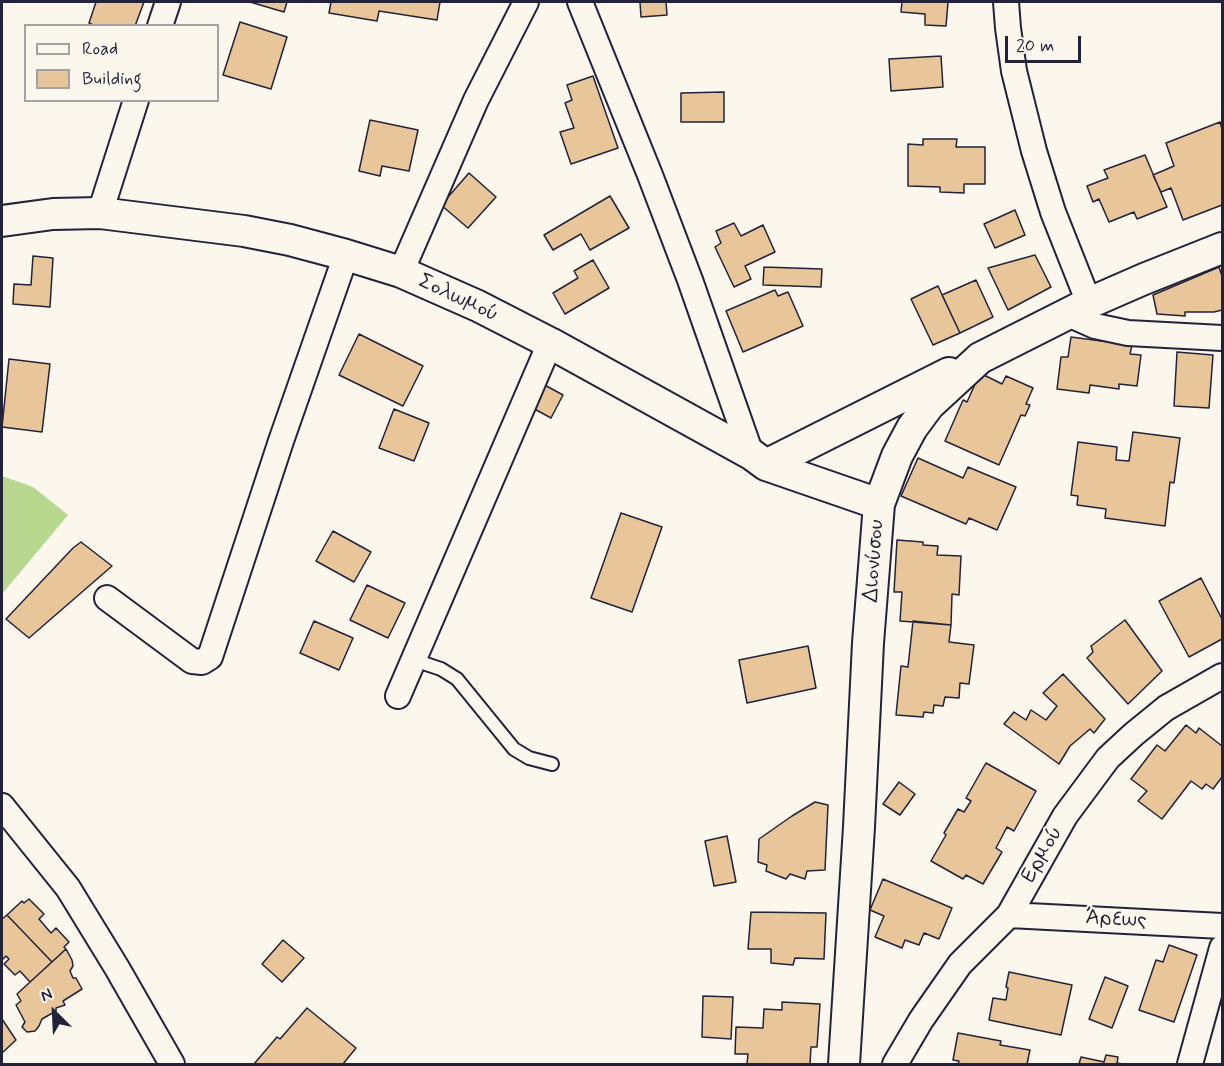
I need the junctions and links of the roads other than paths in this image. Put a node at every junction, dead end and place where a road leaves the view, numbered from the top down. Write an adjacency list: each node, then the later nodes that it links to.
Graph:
1 (168, 2): 5 (street)
2 (526, 2): 11 (street)
3 (580, 2): 16 (street)
4 (1006, 2): 12 (street)
5 (161, 24)
6 (135, 102): 7 (street)
7 (100, 213): 8 (street, Σολωμού); 10 (street, Σολωμού)
8 (2, 221)
9 (1222, 248): 12 (street, Διονύσου)
10 (346, 255): 11 (street, Σολωμού); 18 (street)
11 (401, 272): 14 (street, Σολωμού)
12 (1079, 309): 13 (street); 15 (street, Διονύσου)
13 (1222, 338)
14 (550, 344): 16 (street, Σολωμού); 19 (street)
15 (980, 358): 16 (street); 17 (street, Διονύσου)
16 (759, 459): 17 (street, Σολωμού)
17 (879, 504): 28 (street, Διονύσου)
18 (108, 598)
19 (414, 660): 21 (street); 22 (lane)
20 (1222, 676): 24 (street, Ερμού)
21 (398, 696)
22 (552, 764)
23 (2, 806): 27 (street)
24 (1009, 915): 25 (street, Άρεως); 29 (street, Ερμού)
25 (1222, 926)
26 (1222, 948): 30 (street)
27 (172, 1065)
28 (844, 1065)
29 (895, 1065)
30 (1190, 1065)

